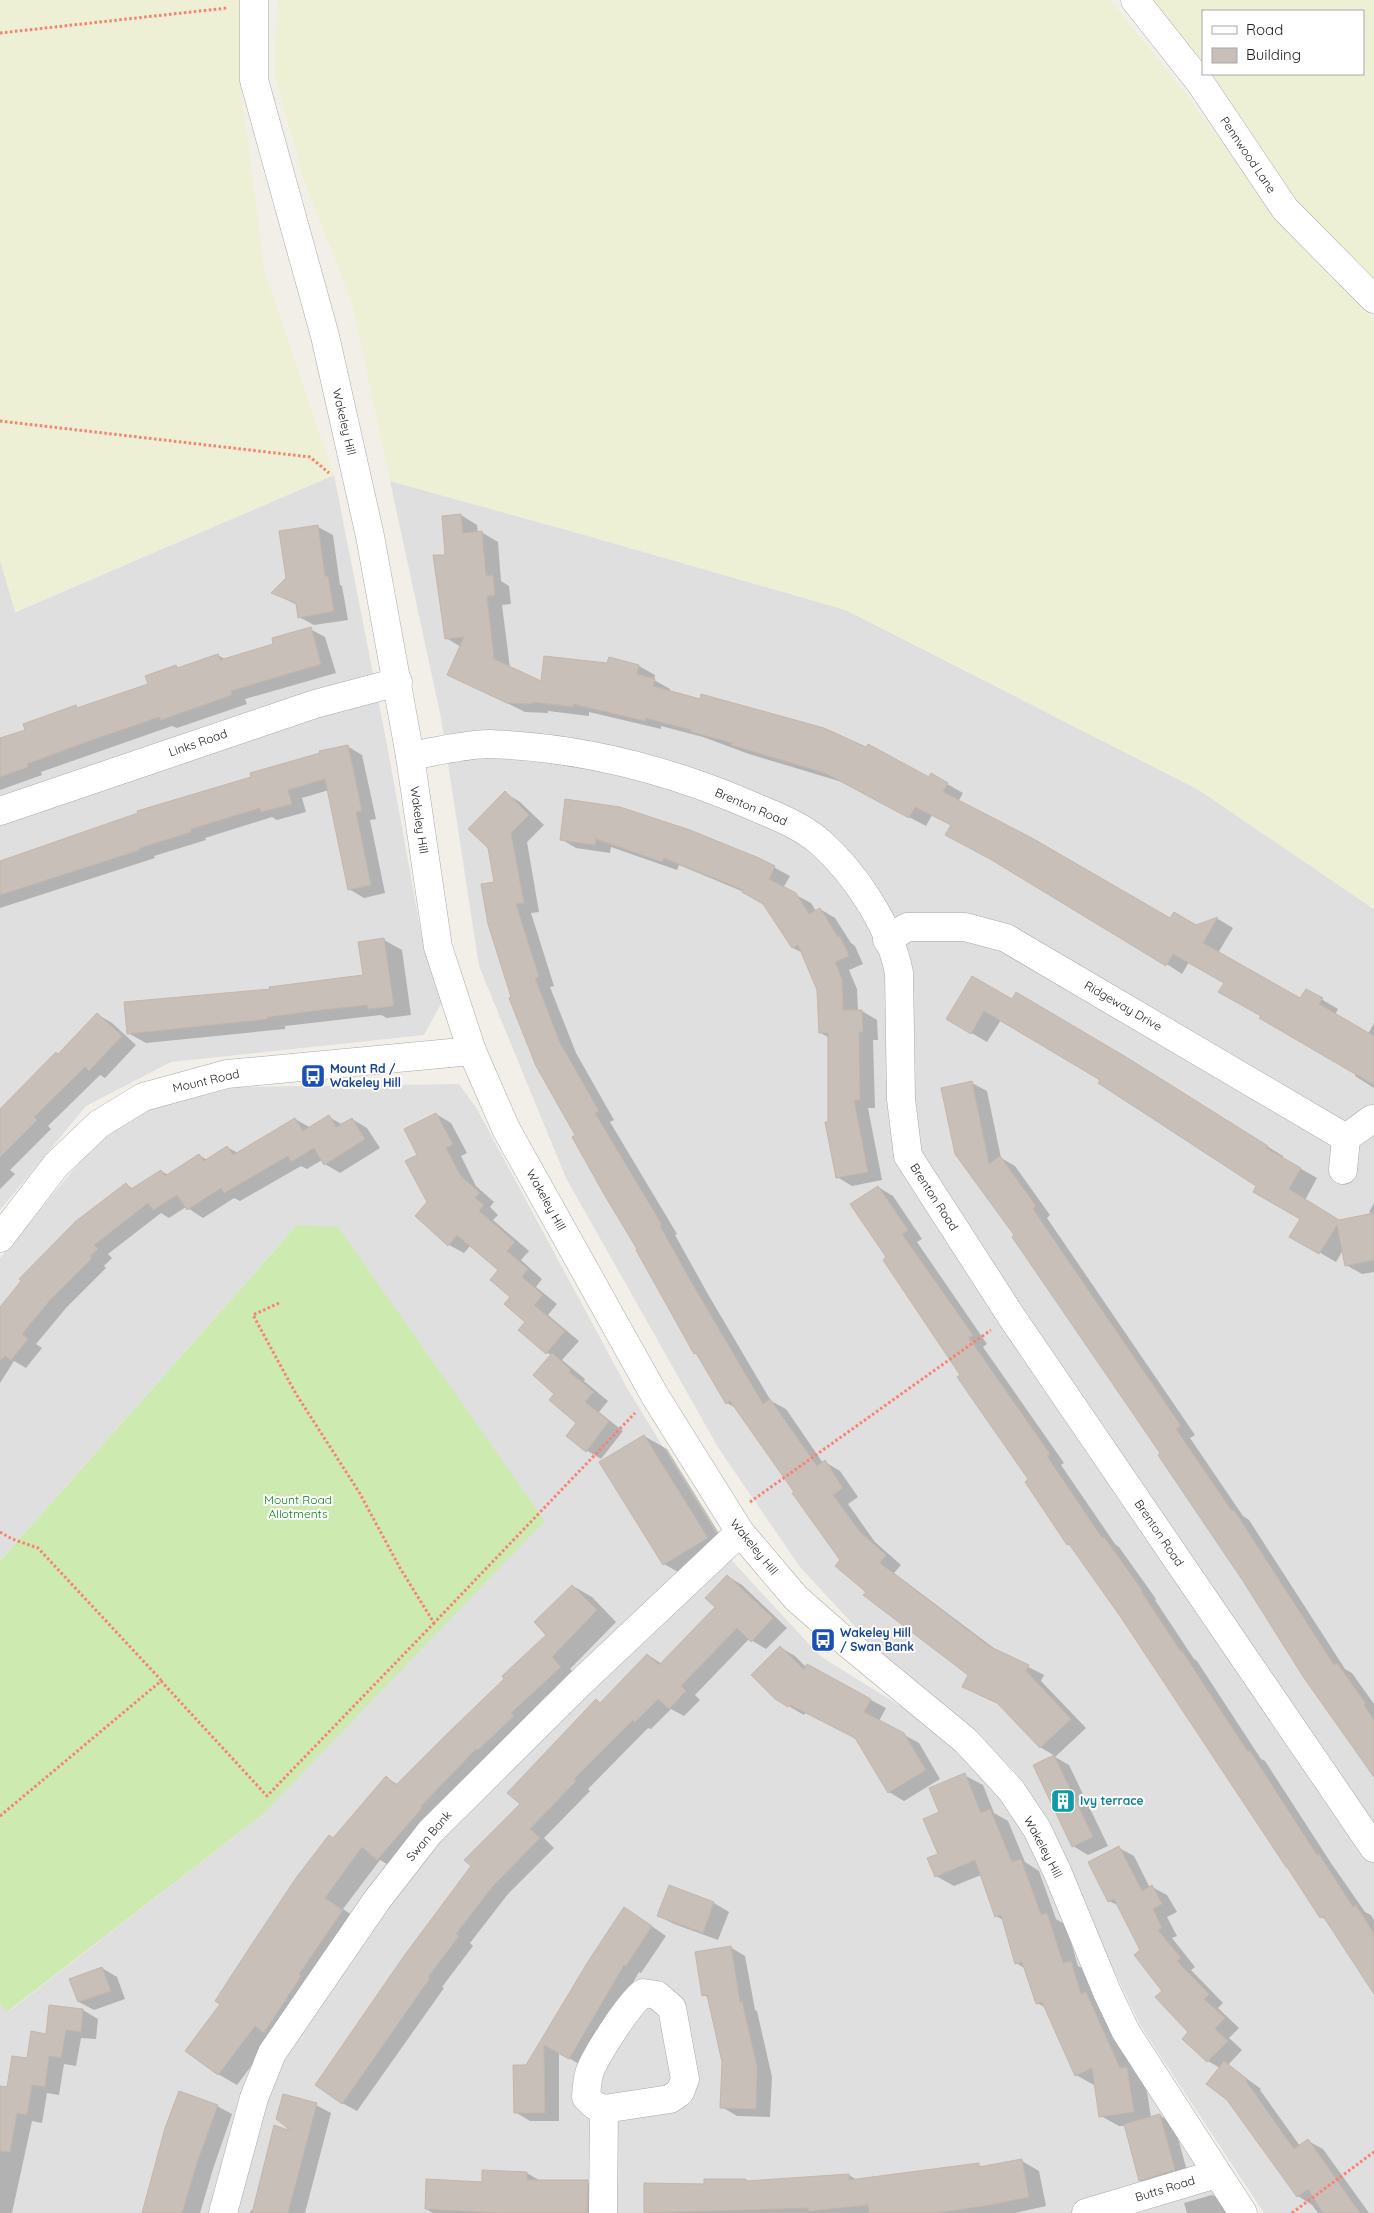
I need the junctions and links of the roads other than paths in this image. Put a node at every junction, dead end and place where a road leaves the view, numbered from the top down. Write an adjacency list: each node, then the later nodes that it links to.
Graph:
1 (1135, 0): 3 (street, Pennwood Lane)
2 (253, 3): 4 (street, Wakeley Hill)
3 (1374, 299)
4 (398, 682): 5 (street, Wakeley Hill); 6 (street, Links Road)
5 (410, 756): 7 (street, Brenton Road); 8 (street, Wakeley Hill)
6 (0, 811)
7 (887, 940): 10 (street, Ridgeway Drive); 14 (street, Brenton Road)
8 (472, 1050): 12 (street, Mount Road); 13 (street, Wakeley Hill)
9 (1372, 1119): 10 (street)
10 (1346, 1138): 11 (street)
11 (1343, 1170)
12 (0, 1238)
13 (735, 1525): 16 (street, Wakeley Hill); 17 (street, Swan Bank)
14 (1374, 1848)
15 (604, 2109): 18 (street)
16 (1216, 2174): 19 (street, Butts Road); 20 (street, Wakeley Hill)
17 (223, 2213)
18 (604, 2213)
19 (1086, 2213)
20 (1243, 2213)

